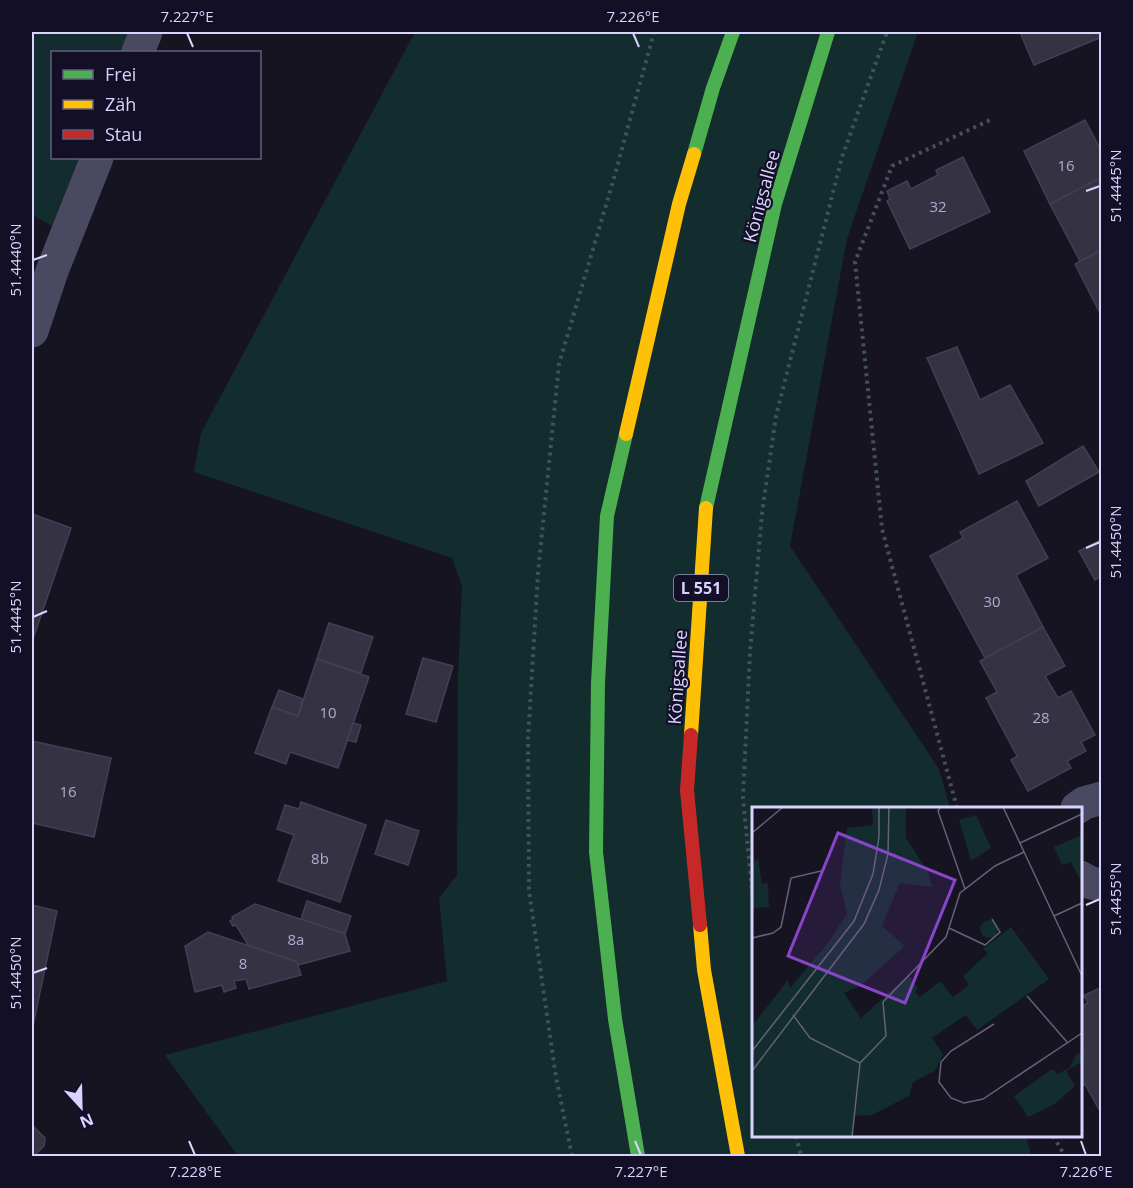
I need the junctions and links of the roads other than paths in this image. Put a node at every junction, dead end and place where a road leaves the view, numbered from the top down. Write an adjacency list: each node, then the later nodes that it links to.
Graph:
1 (146, 32): 4 (street)
2 (733, 32): 11 (main road)
3 (828, 32): 12 (main road, Königsallee / L 551)
4 (138, 51)
5 (97, 159): 6 (street)
6 (32, 331)
7 (1101, 798): 8 (street)
8 (1078, 807)
9 (1082, 878): 10 (street)
10 (1101, 885)
11 (638, 1156)
12 (738, 1156)

